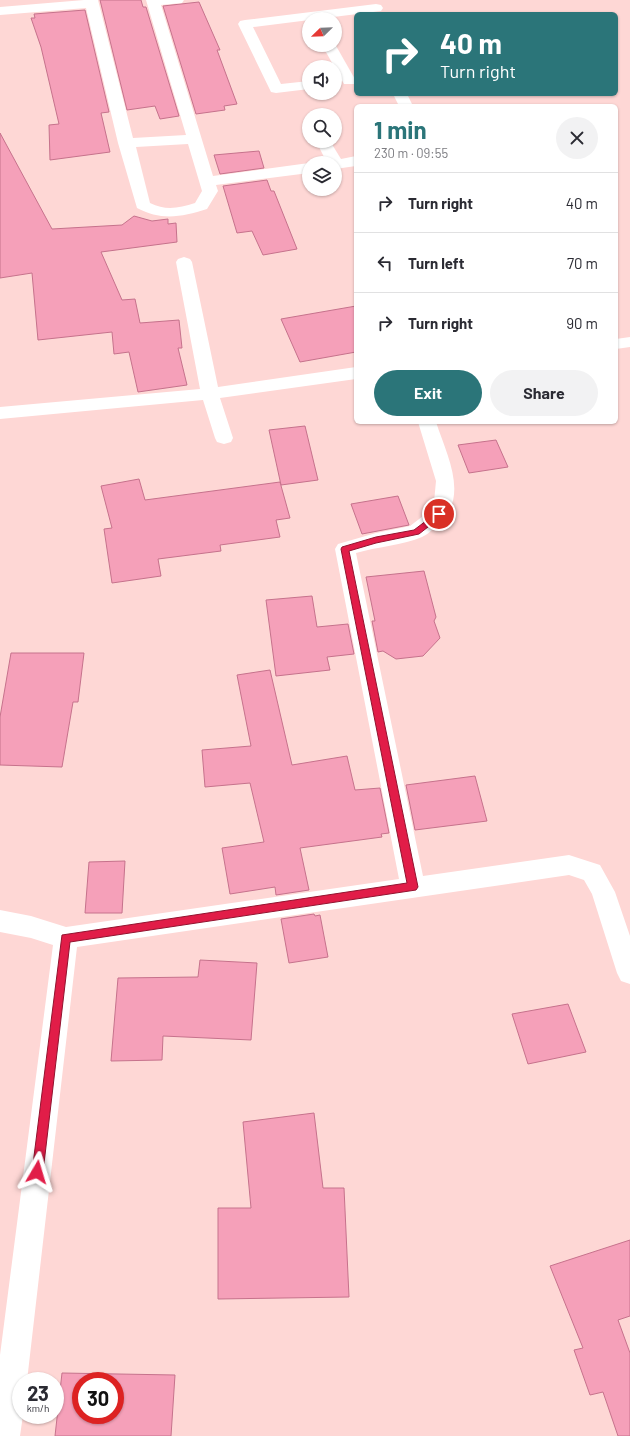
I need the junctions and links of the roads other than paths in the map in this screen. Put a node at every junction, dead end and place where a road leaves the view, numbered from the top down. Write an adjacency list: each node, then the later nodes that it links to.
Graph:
1 (178, 0): 2 (street)
2 (153, 1): 11 (street)
3 (91, 2): 5 (street); 12 (street)
4 (376, 7): 6 (street)
5 (0, 11)
6 (342, 12)
7 (302, 18): 10 (street)
8 (332, 52): 9 (street)
9 (347, 82)
10 (302, 87)
11 (194, 139): 12 (street); 16 (street)
12 (126, 143): 16 (street)
13 (354, 161): 14 (street)
14 (342, 163)
15 (302, 169): 16 (street)
16 (207, 181)
17 (184, 262): 21 (street)
18 (630, 342): 19 (street)
19 (618, 344)
20 (354, 373): 21 (street)
21 (210, 394): 22 (street); 24 (street)
22 (0, 413)
23 (428, 424): 25 (street)
24 (224, 438)
25 (413, 887): 27 (street); 28 (street)
26 (0, 921): 27 (street)
27 (66, 938): 29 (street)
28 (630, 973)
29 (5, 1436)

